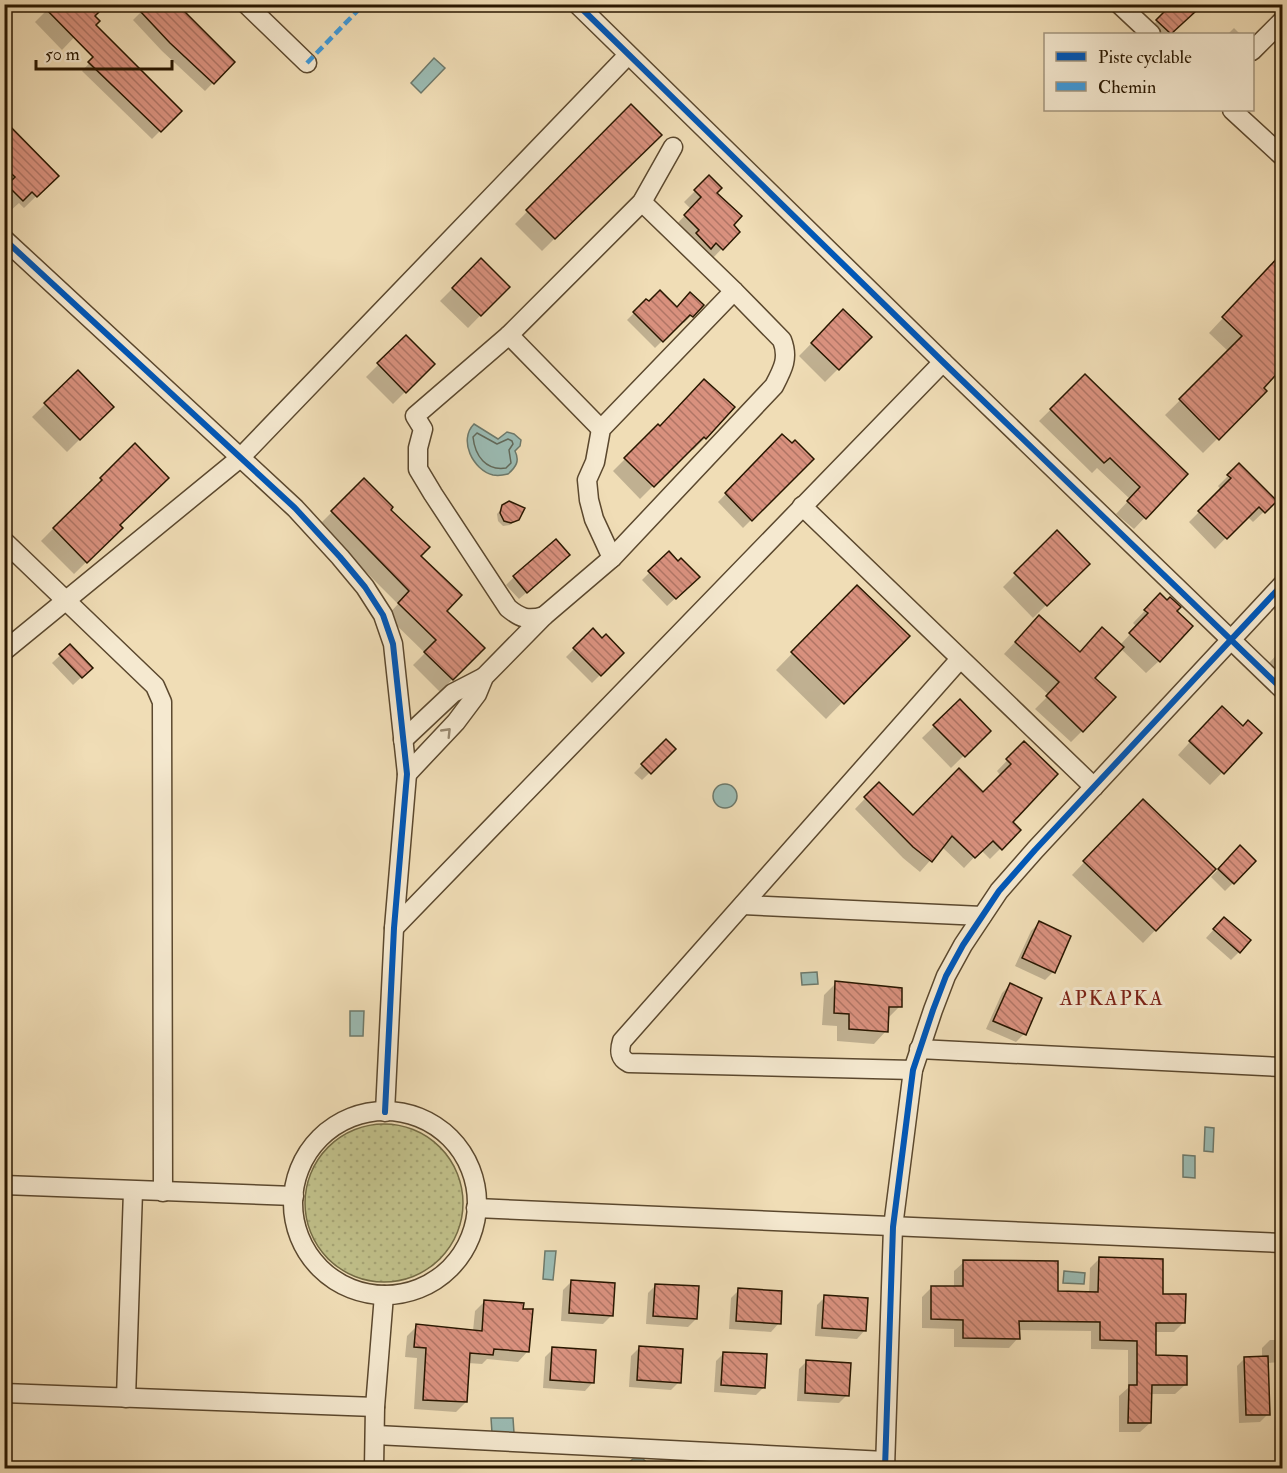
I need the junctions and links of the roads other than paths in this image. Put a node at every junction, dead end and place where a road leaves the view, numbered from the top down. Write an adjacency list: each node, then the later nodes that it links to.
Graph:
1 (246, 4): 8 (street)
2 (577, 4): 7 (street)
3 (1119, 4): 5 (street)
4 (1282, 21): 6 (street)
5 (1150, 33)
6 (1254, 49)
7 (628, 55): 16 (street); 18 (street)
8 (307, 63)
9 (1233, 111): 11 (street)
10 (673, 147): 12 (street)
11 (1282, 156)
12 (642, 202): 14 (street); 15 (street)
13 (4, 239): 18 (street)
14 (734, 291): 17 (street); 21 (street)
15 (510, 335): 17 (street); 24 (street)
16 (943, 362): 19 (street); 25 (street)
17 (601, 429): 21 (street)
18 (240, 458): 23 (street); 30 (street)
19 (802, 506): 27 (street); 35 (street)
20 (4, 542): 23 (street)
21 (612, 558): 24 (street)
22 (1282, 585): 25 (street)
23 (66, 600): 26 (street); 42 (street)
24 (544, 616): 28 (street)
25 (1231, 641): 29 (street); 32 (street)
26 (4, 651)
27 (960, 658): 32 (street); 33 (street)
28 (484, 677): 30 (street); 31 (street, one-way to 28)
29 (1282, 689)
30 (403, 740): 31 (street)
31 (406, 774): 35 (street)
32 (1094, 787): 34 (street)
33 (743, 905): 34 (street); 38 (street)
34 (982, 916): 36 (street)
35 (394, 928): 39 (street)
36 (919, 1049): 37 (street); 38 (street)
37 (1282, 1066)
38 (913, 1070): 45 (street)
39 (385, 1112): 43 (street); 44 (street)
40 (4, 1185): 41 (street)
41 (133, 1191): 42 (street); 49 (street)
42 (163, 1192): 43 (street)
43 (294, 1196): 47 (street)
44 (476, 1209): 45 (street); 47 (street)
45 (893, 1227): 46 (street); 52 (street)
46 (1282, 1243)
47 (384, 1295): 50 (street)
48 (4, 1393): 49 (street)
49 (126, 1398): 50 (street)
50 (375, 1407): 51 (street)
51 (376, 1435): 52 (street); 53 (street)
52 (885, 1465)
53 (374, 1468)

